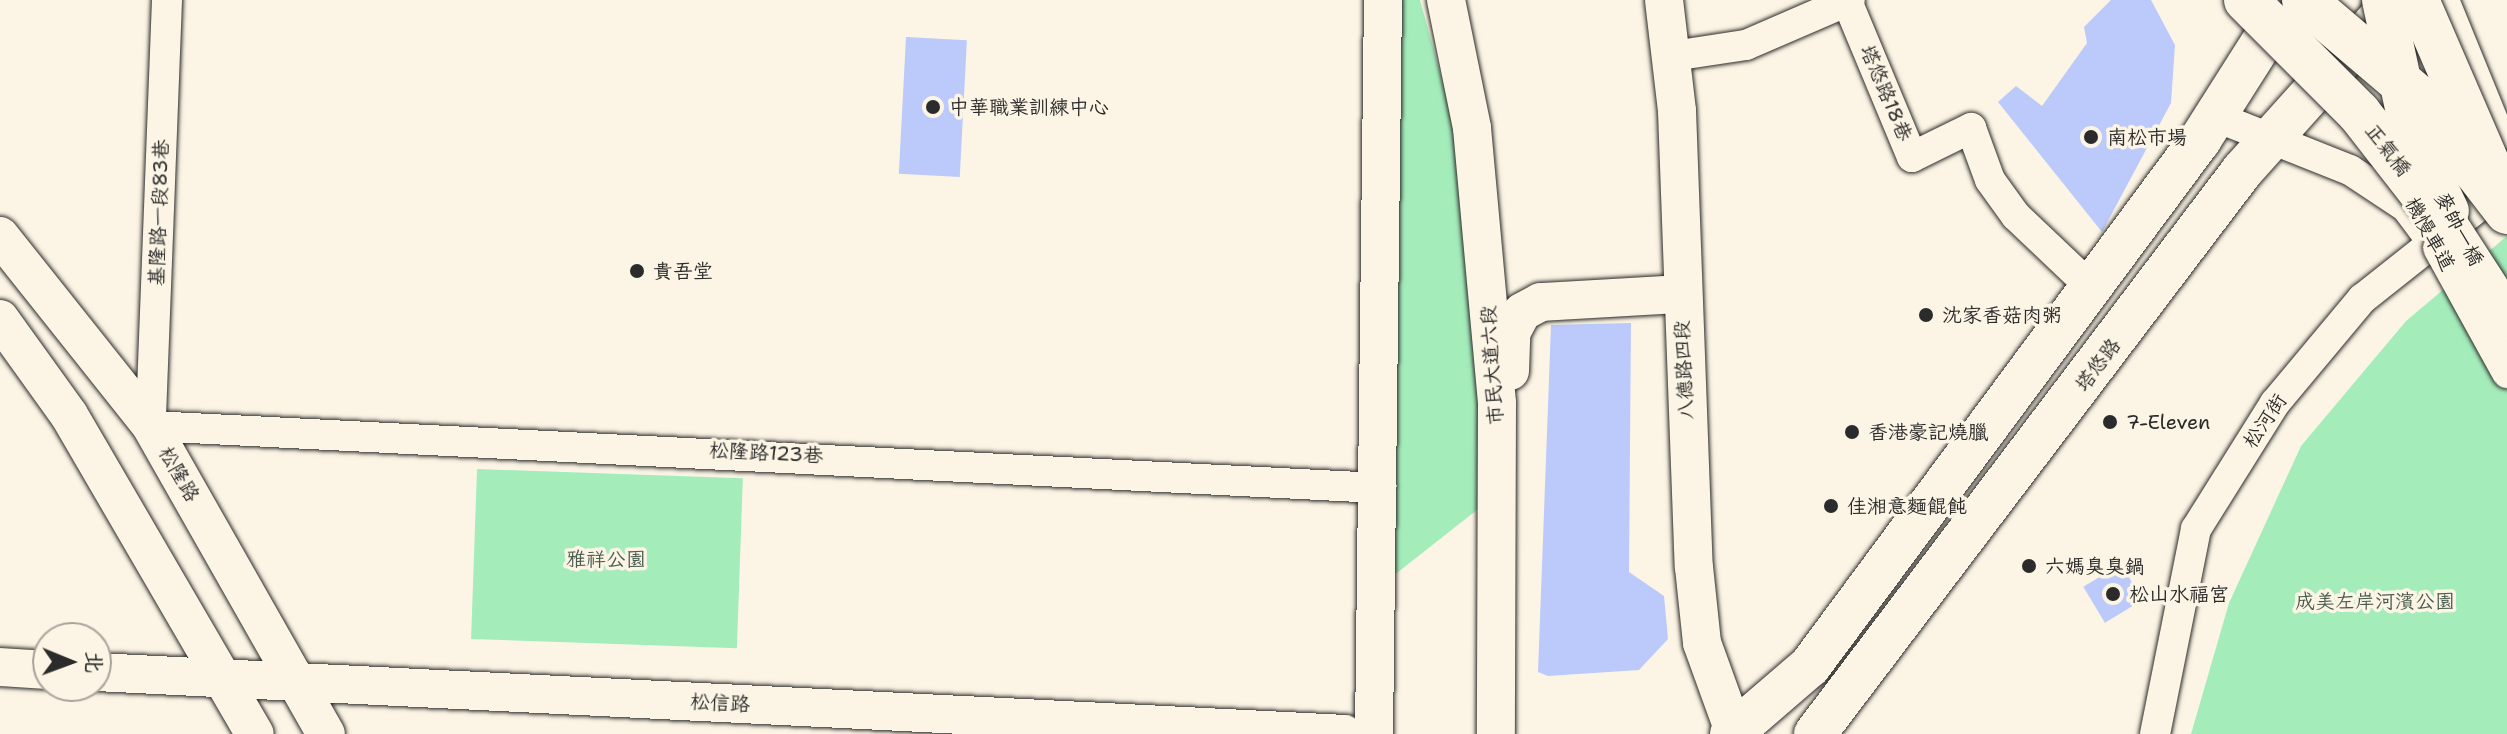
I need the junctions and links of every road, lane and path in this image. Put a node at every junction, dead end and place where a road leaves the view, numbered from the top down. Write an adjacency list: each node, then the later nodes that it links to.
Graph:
1 (167, 0): 26 (street, 基隆路一段83巷)
2 (1383, 0): 27 (street)
3 (1446, 0): 28 (street, 市民大道六段)
4 (1664, 0): 13 (street, 八德路四段)
5 (2246, 0): 23 (highway, 正氣橋, bridge)
6 (2289, 0): 14 (main road)
7 (2304, 0): 18 (highway, bridge)
8 (2334, 0): 25 (street, 機慢車道, bridge)
9 (2434, 0): 12 (main road)
10 (2444, 0): 16 (street)
11 (1849, 1): 13 (street); 21 (street, 塔悠路18巷)
12 (2389, 1): 15 (main road, 塔悠路); 17 (main road, bridge); 23 (main road, 麥帥一橋, bridge)
13 (1673, 56): 22 (street, 八德路四段)
14 (2214, 116): 15 (street); 21 (main road)
15 (2272, 138): 20 (street); 41 (main road, 塔悠路)
16 (2507, 155)
17 (2507, 196): 20 (street, 松河街)
18 (2507, 212)
19 (0, 236): 26 (street, 松隆路)
20 (2433, 241): 42 (street, 松河街)
21 (2092, 288): 35 (main road)
22 (1681, 294): 28 (street); 35 (street, 八德路四段)
23 (2507, 318)
24 (0, 319): 32 (street)
25 (2507, 373)
26 (151, 426): 27 (street, 松隆路123巷); 33 (street, 松隆路)
27 (1381, 488): 39 (street)
28 (1498, 541): 40 (street, 市民大道六段)
29 (0, 667): 30 (street)
30 (32, 669)
31 (112, 673): 32 (street, 松信路)
32 (219, 678): 33 (street, 松信路); 36 (street)
33 (297, 682): 34 (street, 松信路); 37 (street, 松隆路)
34 (906, 723): 38 (street, 松信路)
35 (1733, 733)
36 (255, 734)
37 (326, 734)
38 (1344, 734)
39 (1374, 734)
40 (1496, 734)
41 (1815, 734)
42 (2155, 734)

